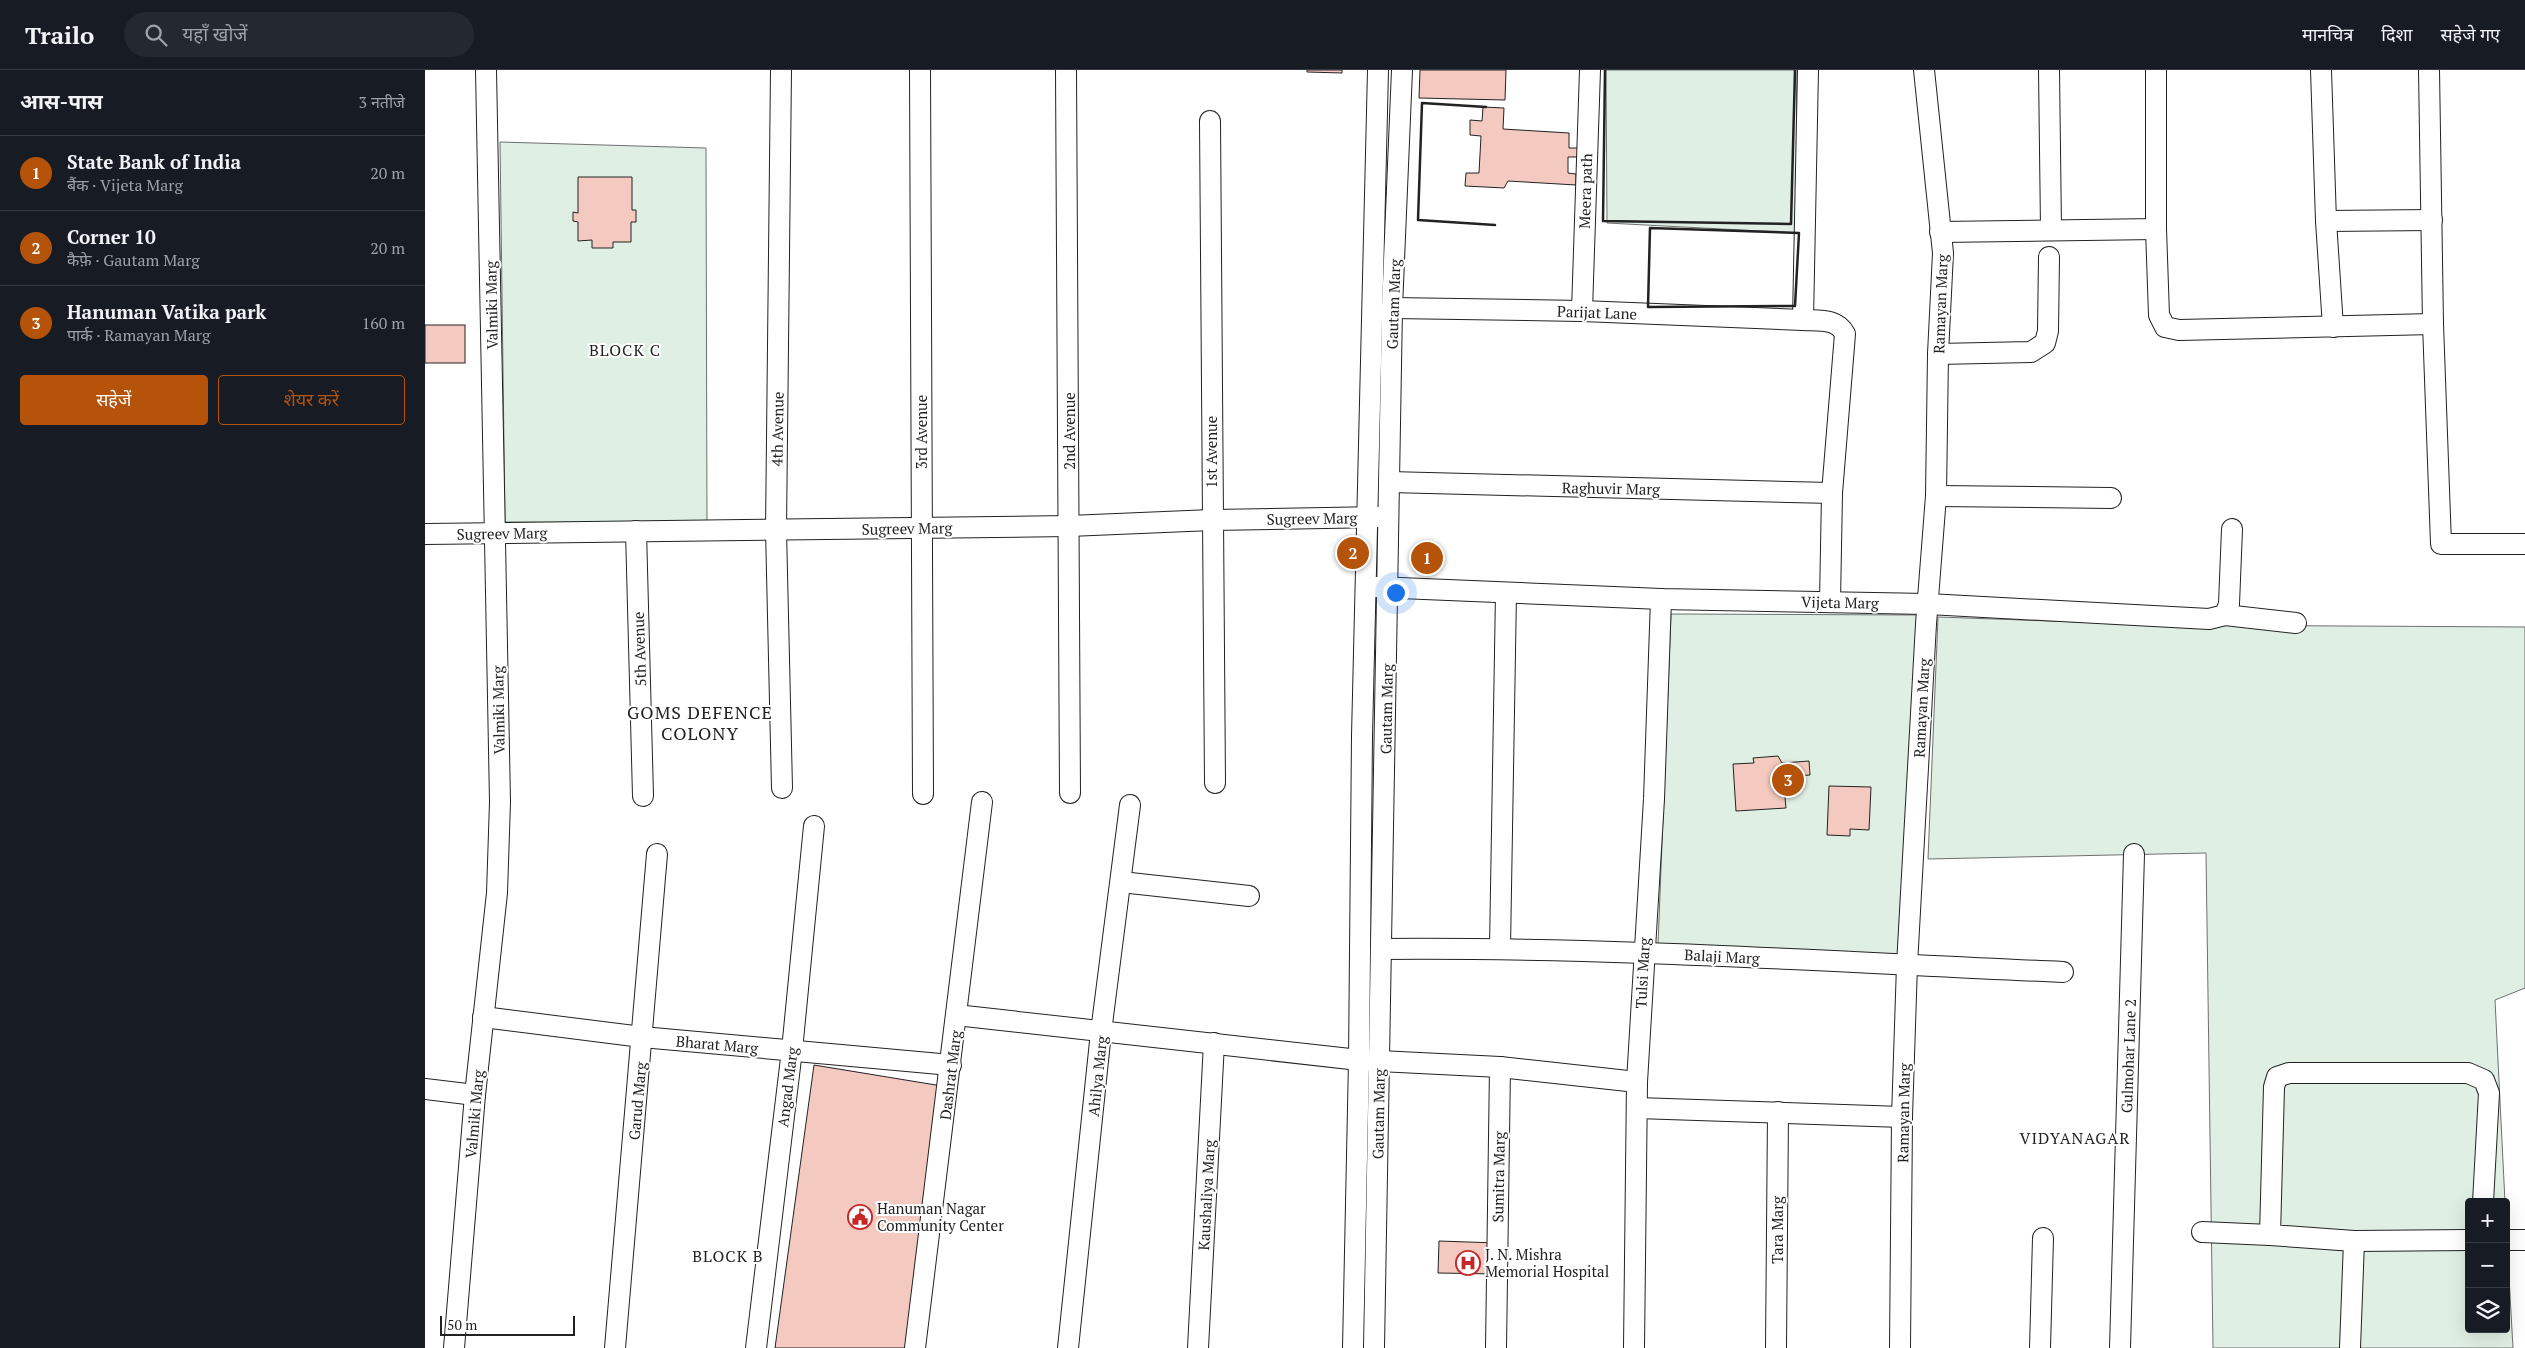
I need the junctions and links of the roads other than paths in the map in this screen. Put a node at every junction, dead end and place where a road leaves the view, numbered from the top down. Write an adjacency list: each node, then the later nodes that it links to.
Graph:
1 (486, 70): 39 (street, Valmiki Marg)
2 (781, 70): 37 (street, 4th Avenue)
3 (921, 70): 35 (street, 3rd Avenue)
4 (1066, 70): 34 (street, 2nd Avenue)
5 (1378, 70): 31 (street, Gautam Marg)
6 (1402, 70): 21 (street, Gautam Marg)
7 (1590, 70): 22 (street, Meera path)
8 (1808, 70): 23 (street)
9 (1924, 70): 19 (street, Ramayan Marg)
10 (2049, 70): 17 (street)
11 (2156, 70): 18 (street)
12 (2321, 70): 16 (street)
13 (2429, 70): 15 (street)
14 (1210, 121): 33 (street, 1st Avenue)
15 (2432, 220): 16 (street); 24 (street)
16 (2326, 221): 25 (street)
17 (2051, 229): 18 (street); 19 (street)
18 (2156, 229): 25 (street)
19 (1940, 232): 26 (street, Ramayan Marg)
20 (2049, 257): 26 (street)
21 (1392, 308): 22 (street, Parijat Lane); 27 (street, Gautam Marg)
22 (1581, 311): 23 (street, Parijat Lane)
23 (1803, 320): 28 (street, Parijat Lane)
24 (2433, 324): 25 (street); 41 (street)
25 (2333, 327)
26 (1938, 354): 29 (street, Ramayan Marg)
27 (1389, 482): 28 (street, Raghuvir Marg); 32 (street, Gautam Marg)
28 (1832, 493): 46 (street)
29 (1936, 496): 30 (street); 47 (street, Ramayan Marg)
30 (2111, 498)
31 (1368, 517): 32 (street, Sugreev Marg); 33 (street, Sugreev Marg); 42 (street, Gautam Marg)
32 (1388, 517): 43 (street, Gautam Marg)
33 (1212, 520): 34 (street, Sugreev Marg); 50 (street, 1st Avenue)
34 (1069, 526): 35 (street, Sugreev Marg); 52 (street, 2nd Avenue)
35 (921, 528): 37 (street, Sugreev Marg); 53 (street, 3rd Avenue)
36 (2232, 529): 48 (street)
37 (776, 530): 38 (street, Sugreev Marg); 51 (street, 4th Avenue)
38 (636, 531): 39 (street, Sugreev Marg); 54 (street, 5th Avenue)
39 (496, 533): 40 (street, Sugreev Marg); 68 (street, Valmiki Marg)
40 (425, 534)
41 (2525, 544)
42 (1366, 586): 43 (street, Vijeta Marg); 73 (street, Gautam Marg)
43 (1387, 587): 44 (street, Vijeta Marg); 63 (street, Gautam Marg)
44 (1506, 593): 45 (street, Vijeta Marg); 62 (street)
45 (1661, 599): 46 (street, Vijeta Marg); 64 (street, Tulsi Marg)
46 (1830, 602): 47 (street, Vijeta Marg)
47 (1928, 604): 48 (street, Vijeta Marg); 65 (street, Ramayan Marg)
48 (2225, 615): 49 (street, Vijeta Marg)
49 (2296, 623)
50 (1215, 783)
51 (782, 788)
52 (1070, 793)
53 (923, 794)
54 (643, 796)
55 (982, 802): 67 (street, Dashrat Marg)
56 (1130, 805): 60 (street, Ahilya Marg)
57 (815, 826): 72 (street, Angad Marg)
58 (657, 854): 70 (street, Garud Marg)
59 (2134, 854): 103 (street, Gulmohar Lane 2)
60 (1121, 882): 61 (street); 69 (street, Ahilya Marg)
61 (1249, 896)
62 (1500, 948): 63 (street, Balaji Marg); 64 (street, Balaji Marg)
63 (1381, 949): 73 (street, Gautam Marg)
64 (1643, 952): 65 (street, Balaji Marg); 76 (street, Tulsi Marg)
65 (1907, 965): 66 (street, Balaji Marg); 81 (street, Ramayan Marg)
66 (2063, 972)
67 (957, 1015): 69 (street); 74 (street, Dashrat Marg)
68 (483, 1018): 70 (street, Bharat Marg); 78 (street, Valmiki Marg)
69 (1101, 1032): 71 (street); 94 (street, Ahilya Marg)
70 (642, 1037): 72 (street, Bharat Marg); 91 (street, Garud Marg)
71 (1214, 1043): 73 (street); 95 (street, Kaushaliya Marg)
72 (792, 1050): 74 (street, Bharat Marg); 92 (street, Angad Marg)
73 (1369, 1060): 75 (street); 96 (street, Gautam Marg); 97 (street, Gautam Marg)
74 (951, 1065): 93 (street, Dashrat Marg)
75 (1500, 1067): 76 (street); 98 (street, Sumitra Marg)
76 (1637, 1082): 79 (street, Tulsi Marg)
77 (425, 1089): 78 (street)
78 (475, 1095): 90 (street, Valmiki Marg)
79 (1637, 1108): 80 (street); 99 (street, Tulsi Marg)
80 (1778, 1112): 81 (street); 100 (street, Tara Marg)
81 (1902, 1117): 101 (street, Ramayan Marg)
82 (2483, 1198): 84 (street)
83 (2202, 1232): 84 (street)
84 (2270, 1235): 89 (street)
85 (2043, 1238): 102 (street)
86 (2465, 1240): 89 (street)
87 (2510, 1240): 88 (street)
88 (2525, 1240)
89 (2354, 1242): 104 (street)
90 (454, 1348)
91 (615, 1348)
92 (756, 1348)
93 (915, 1348)
94 (1068, 1348)
95 (1198, 1348)
96 (1353, 1348)
97 (1374, 1348)
98 (1496, 1348)
99 (1634, 1348)
100 (1776, 1348)
101 (1900, 1348)
102 (2040, 1348)
103 (2120, 1348)
104 (2350, 1348)

